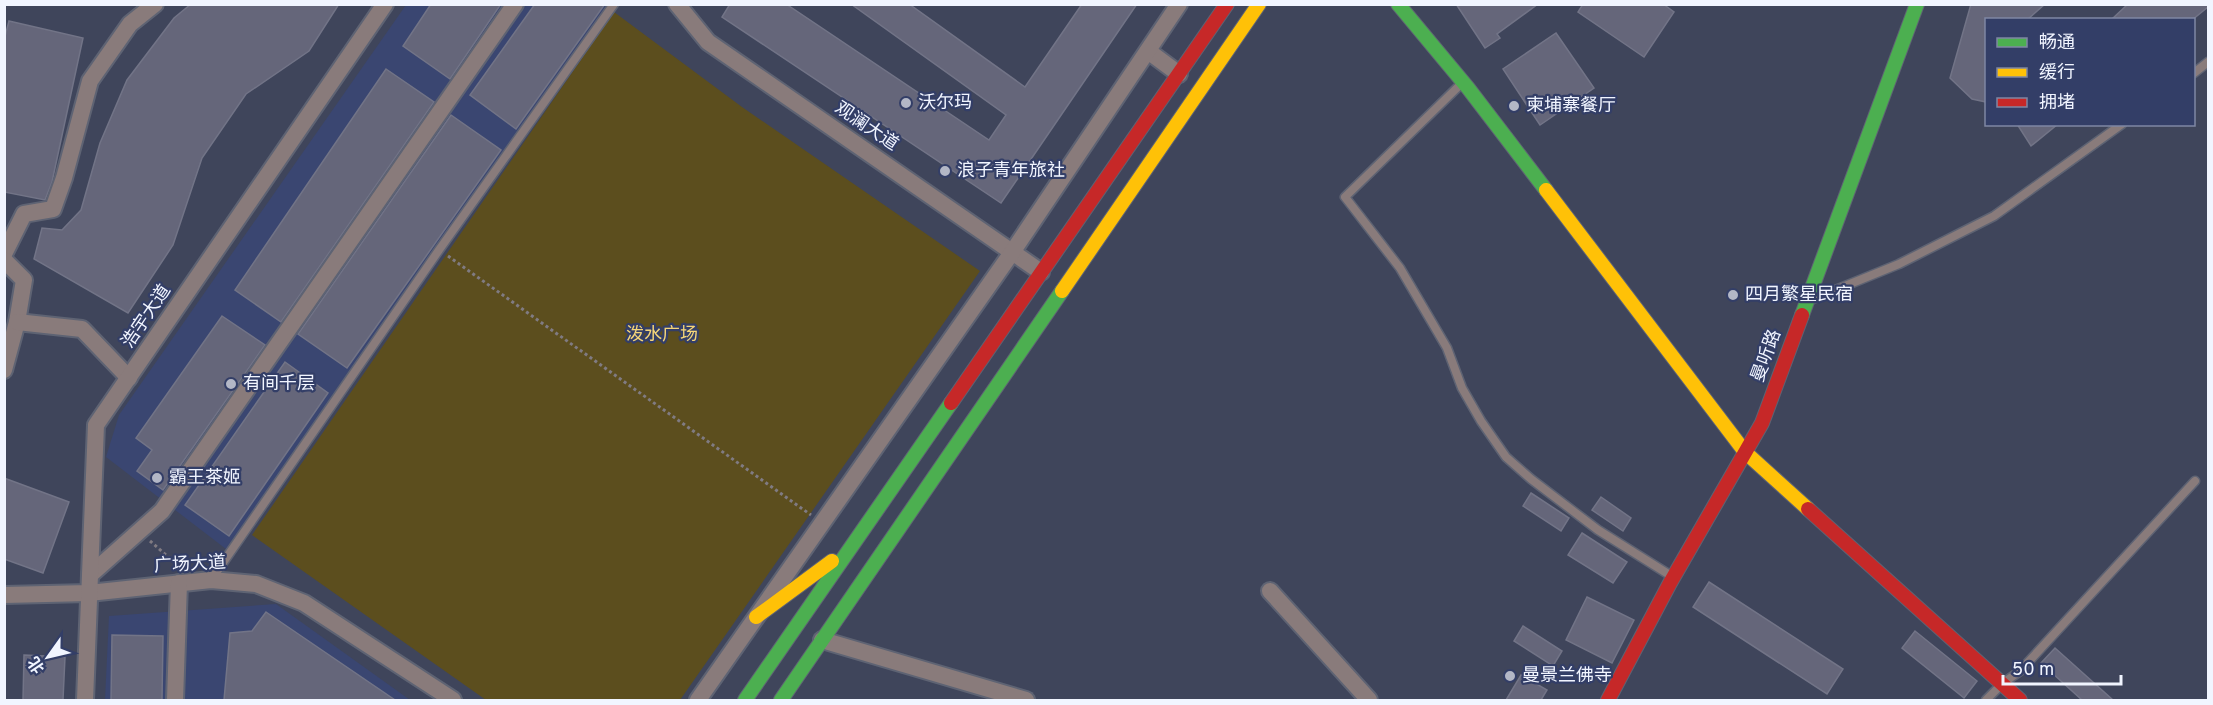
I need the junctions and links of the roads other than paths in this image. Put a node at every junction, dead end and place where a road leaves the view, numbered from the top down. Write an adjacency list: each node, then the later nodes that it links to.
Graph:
1 (155, 4): 18 (street)
2 (385, 4): 24 (street, 浩宇大道)
3 (515, 4): 28 (street)
4 (614, 4): 30 (lane)
5 (677, 4): 17 (street, 观澜大道)
6 (1179, 4): 11 (street)
7 (1227, 4): 14 (main road)
8 (1259, 4): 35 (main road)
9 (1398, 4): 15 (main road)
10 (1917, 4): 21 (main road, 曼听路)
11 (1148, 51): 14 (street); 17 (street)
12 (2208, 62): 13 (lane)
13 (2195, 72)
14 (1179, 74): 20 (main road)
15 (1463, 82): 25 (main road); 29 (lane)
16 (2119, 126): 21 (lane)
17 (1013, 251): 20 (street, 观澜大道); 34 (street)
18 (4, 254)
19 (4, 260): 22 (street)
20 (1041, 272): 27 (main road)
21 (1807, 302): 25 (main road, 曼听路)
22 (17, 322): 23 (street); 24 (street)
23 (4, 370)
24 (129, 378): 28 (street, 浩宇大道)
25 (1745, 452): 29 (main road, 曼听路); 36 (main road)
26 (2195, 481): 36 (lane)
27 (852, 546): 34 (main road); 41 (main road)
28 (90, 575): 32 (street, 浩宇大道)
29 (1673, 578): 45 (main road, 曼听路)
30 (195, 581): 32 (street, 广场大道); 38 (street); 39 (street, 广场大道)
31 (1270, 591): 44 (street)
32 (89, 593): 33 (street, 广场大道); 37 (street, 浩宇大道)
33 (4, 595)
34 (756, 617): 40 (street)
35 (822, 640): 42 (main road); 43 (street)
36 (2002, 684): 46 (lane); 47 (main road)
37 (85, 700)
38 (176, 700)
39 (453, 700)
40 (698, 700)
41 (745, 700)
42 (781, 700)
43 (1026, 700)
44 (1370, 700)
45 (1608, 700)
46 (1986, 700)
47 (2020, 700)

